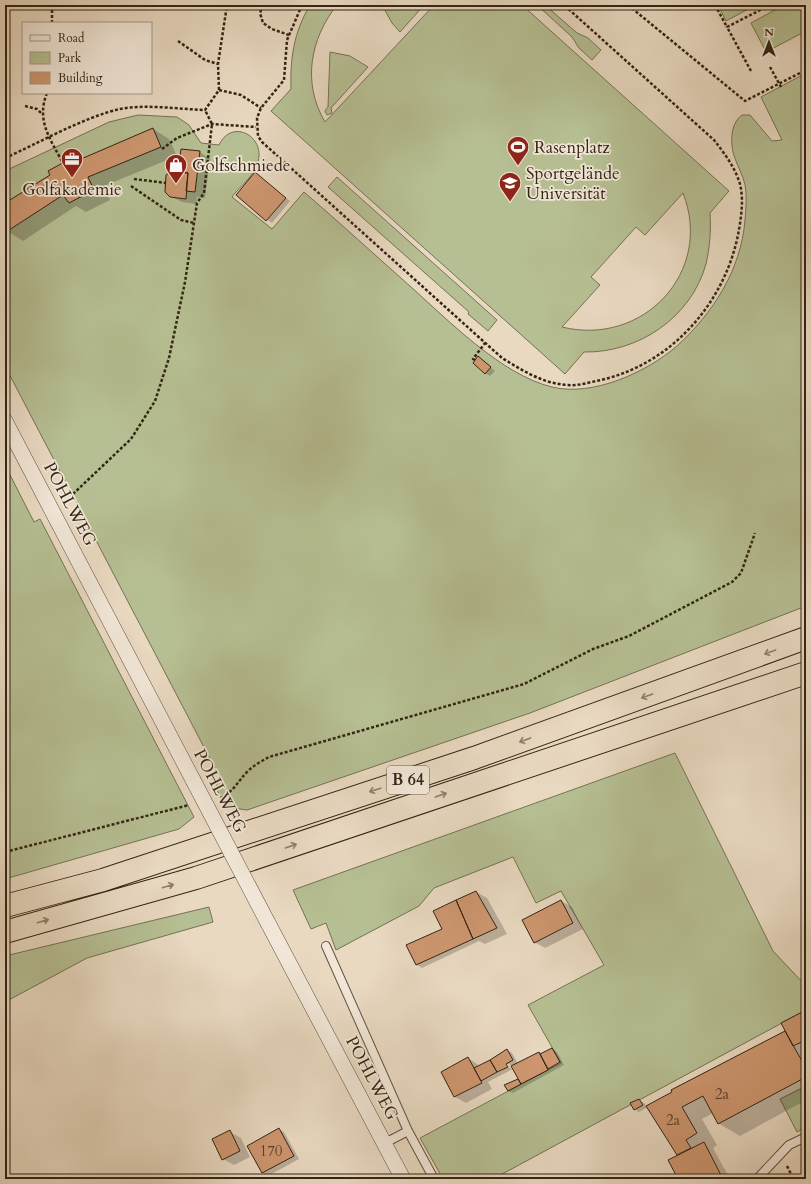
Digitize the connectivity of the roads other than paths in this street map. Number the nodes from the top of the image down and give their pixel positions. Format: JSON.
{"nodes":[{"id":1,"x":5,"y":421,"type":"edge"},
{"id":2,"x":806,"y":638,"type":"edge"},
{"id":3,"x":805,"y":674,"type":"edge"},
{"id":4,"x":5,"y":906,"type":"edge"},
{"id":5,"x":5,"y":932,"type":"edge"},
{"id":6,"x":326,"y":946,"type":"dead end"},
{"id":7,"x":408,"y":1131,"type":"junction"},
{"id":8,"x":806,"y":1137,"type":"edge"},
{"id":9,"x":385,"y":1143,"type":"junction"},
{"id":10,"x":403,"y":1179,"type":"edge"},
{"id":11,"x":434,"y":1179,"type":"edge"},
{"id":12,"x":757,"y":1179,"type":"edge"}],
"edges":[{"from":1,"to":9,"type":"street","name":"POHLWEG","bridge":true},
{"from":2,"to":4,"type":"highway","number":"B 64","one_way":true},
{"from":5,"to":3,"type":"highway","number":"B 64","one_way":true},
{"from":6,"to":7,"type":"lane"},
{"from":7,"to":9,"type":"lane"},
{"from":7,"to":11,"type":"lane"},
{"from":8,"to":12,"type":"lane"},
{"from":9,"to":10,"type":"street","name":"POHLWEG"}]}
